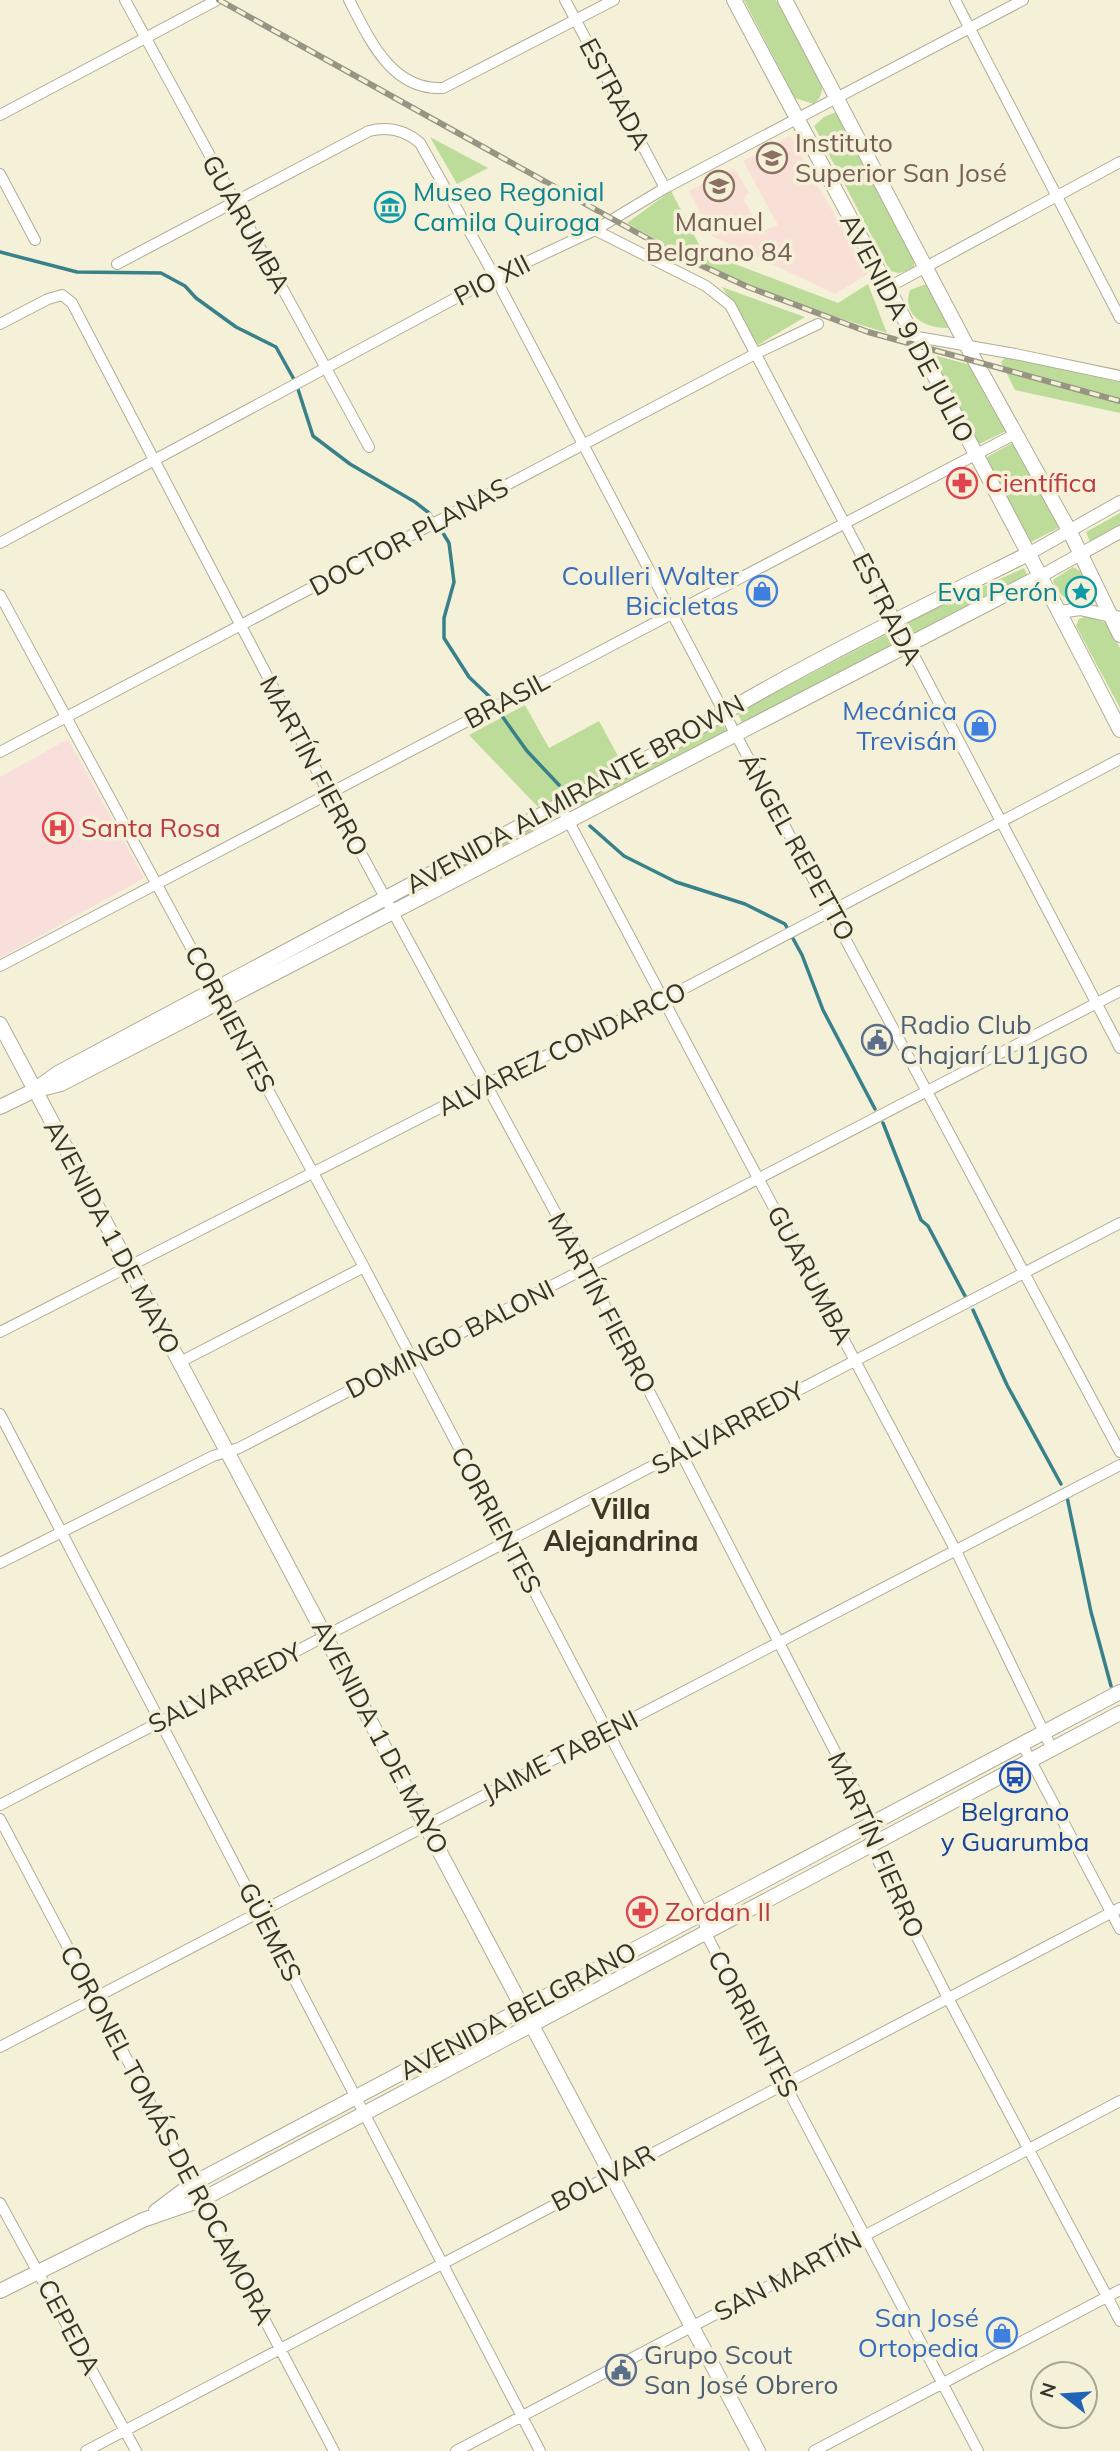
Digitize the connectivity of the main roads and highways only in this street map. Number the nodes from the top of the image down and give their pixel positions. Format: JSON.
{"nodes":[{"id":1,"x":734,"y":0,"type":"edge"},
{"id":2,"x":785,"y":0,"type":"edge"},
{"id":3,"x":1030,"y":553,"type":"junction"},
{"id":4,"x":1041,"y":576,"type":"junction"},
{"id":5,"x":1115,"y":617,"type":"edge"},
{"id":6,"x":1120,"y":635,"type":"edge"},
{"id":7,"x":1120,"y":730,"type":"edge"},
{"id":8,"x":388,"y":905,"type":"junction"},
{"id":9,"x":0,"y":1024,"type":"edge"},
{"id":10,"x":33,"y":1091,"type":"junction"},
{"id":11,"x":0,"y":1107,"type":"edge"},
{"id":12,"x":1120,"y":1692,"type":"edge"},
{"id":13,"x":1120,"y":1713,"type":"edge"},
{"id":14,"x":523,"y":2008,"type":"junction"},
{"id":15,"x":533,"y":2025,"type":"junction"},
{"id":16,"x":144,"y":2220,"type":"junction"},
{"id":17,"x":0,"y":2291,"type":"edge"},
{"id":18,"x":758,"y":2451,"type":"edge"}],
"edges":[{"from":1,"to":3,"type":"main road","name":"AVENIDA 9 DE JULIO"},
{"from":2,"to":5,"type":"main road","name":"AVENIDA 9 DE JULIO"},
{"from":3,"to":4,"type":"main road","name":"AVENIDA 9 DE JULIO"},
{"from":3,"to":8,"type":"main road","name":"AVENIDA ALMIRANTE BROWN"},
{"from":4,"to":7,"type":"main road","name":"AVENIDA 9 DE JULIO"},
{"from":4,"to":8,"type":"main road","name":"AVENIDA ALMIRANTE BROWN"},
{"from":5,"to":6,"type":"main road","name":"AVENIDA 9 DE JULIO"},
{"from":8,"to":10,"type":"main road","name":"AVENIDA ALMIRANTE BROWN"},
{"from":9,"to":10,"type":"main road","name":"AVENIDA 1 DE MAYO"},
{"from":10,"to":11,"type":"main road","name":"AVENIDA ALMIRANTE BROWN"},
{"from":10,"to":14,"type":"main road","name":"AVENIDA 1 DE MAYO"},
{"from":12,"to":14,"type":"main road","name":"AVENIDA BELGRANO"},
{"from":13,"to":15,"type":"main road","name":"AVENIDA BELGRANO"},
{"from":14,"to":15,"type":"main road","name":"AVENIDA 1 DE MAYO"},
{"from":14,"to":16,"type":"main road","name":"AVENIDA BELGRANO"},
{"from":15,"to":16,"type":"main road","name":"AVENIDA BELGRANO"},
{"from":15,"to":18,"type":"main road","name":"AVENIDA 1 DE MAYO"},
{"from":16,"to":17,"type":"main road","name":"AVENIDA BELGRANO"}]}
